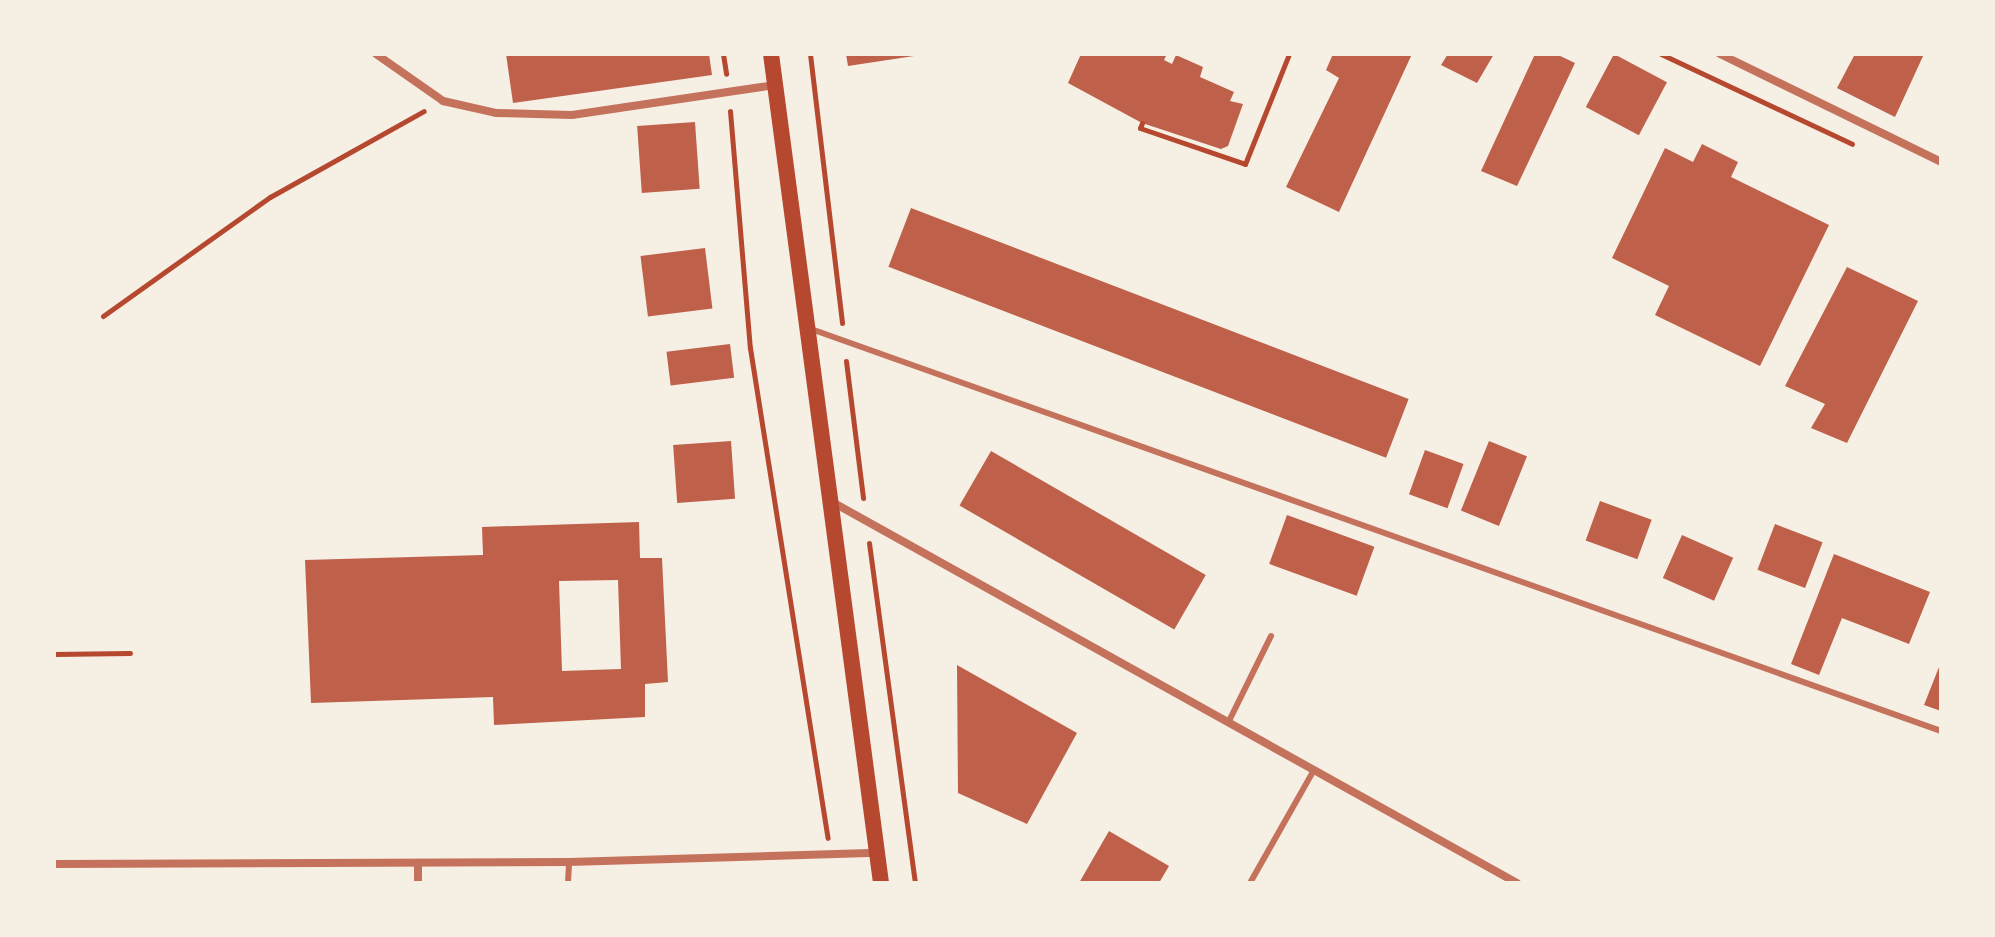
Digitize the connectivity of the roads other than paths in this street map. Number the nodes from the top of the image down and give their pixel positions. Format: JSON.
{"nodes":[{"id":1,"x":376,"y":54,"type":"edge"},
{"id":2,"x":771,"y":54,"type":"edge"},
{"id":3,"x":1720,"y":54,"type":"edge"},
{"id":4,"x":775,"y":85,"type":"junction"},
{"id":5,"x":1941,"y":162,"type":"edge"},
{"id":6,"x":804,"y":326,"type":"junction"},
{"id":7,"x":834,"y":503,"type":"junction"},
{"id":8,"x":1271,"y":636,"type":"dead end"},
{"id":9,"x":1228,"y":723,"type":"junction"},
{"id":10,"x":1941,"y":731,"type":"edge"},
{"id":11,"x":1314,"y":770,"type":"junction"},
{"id":12,"x":878,"y":853,"type":"junction"},
{"id":13,"x":569,"y":862,"type":"junction"},
{"id":14,"x":418,"y":863,"type":"junction"},
{"id":15,"x":54,"y":864,"type":"edge"},
{"id":16,"x":418,"y":883,"type":"edge"},
{"id":17,"x":568,"y":883,"type":"edge"},
{"id":18,"x":881,"y":883,"type":"edge"},
{"id":19,"x":1250,"y":883,"type":"edge"},
{"id":20,"x":1517,"y":883,"type":"edge"}],
"edges":[{"from":1,"to":4,"type":"street"},
{"from":2,"to":4,"type":"main road"},
{"from":3,"to":5,"type":"street"},
{"from":4,"to":6,"type":"main road"},
{"from":6,"to":7,"type":"main road"},
{"from":6,"to":10,"type":"lane"},
{"from":7,"to":9,"type":"street"},
{"from":7,"to":12,"type":"main road"},
{"from":8,"to":9,"type":"lane"},
{"from":9,"to":11,"type":"street"},
{"from":11,"to":19,"type":"lane"},
{"from":11,"to":20,"type":"street"},
{"from":12,"to":13,"type":"street"},
{"from":12,"to":18,"type":"main road"},
{"from":13,"to":14,"type":"street"},
{"from":13,"to":17,"type":"lane"},
{"from":14,"to":15,"type":"street"},
{"from":14,"to":16,"type":"street"}]}
